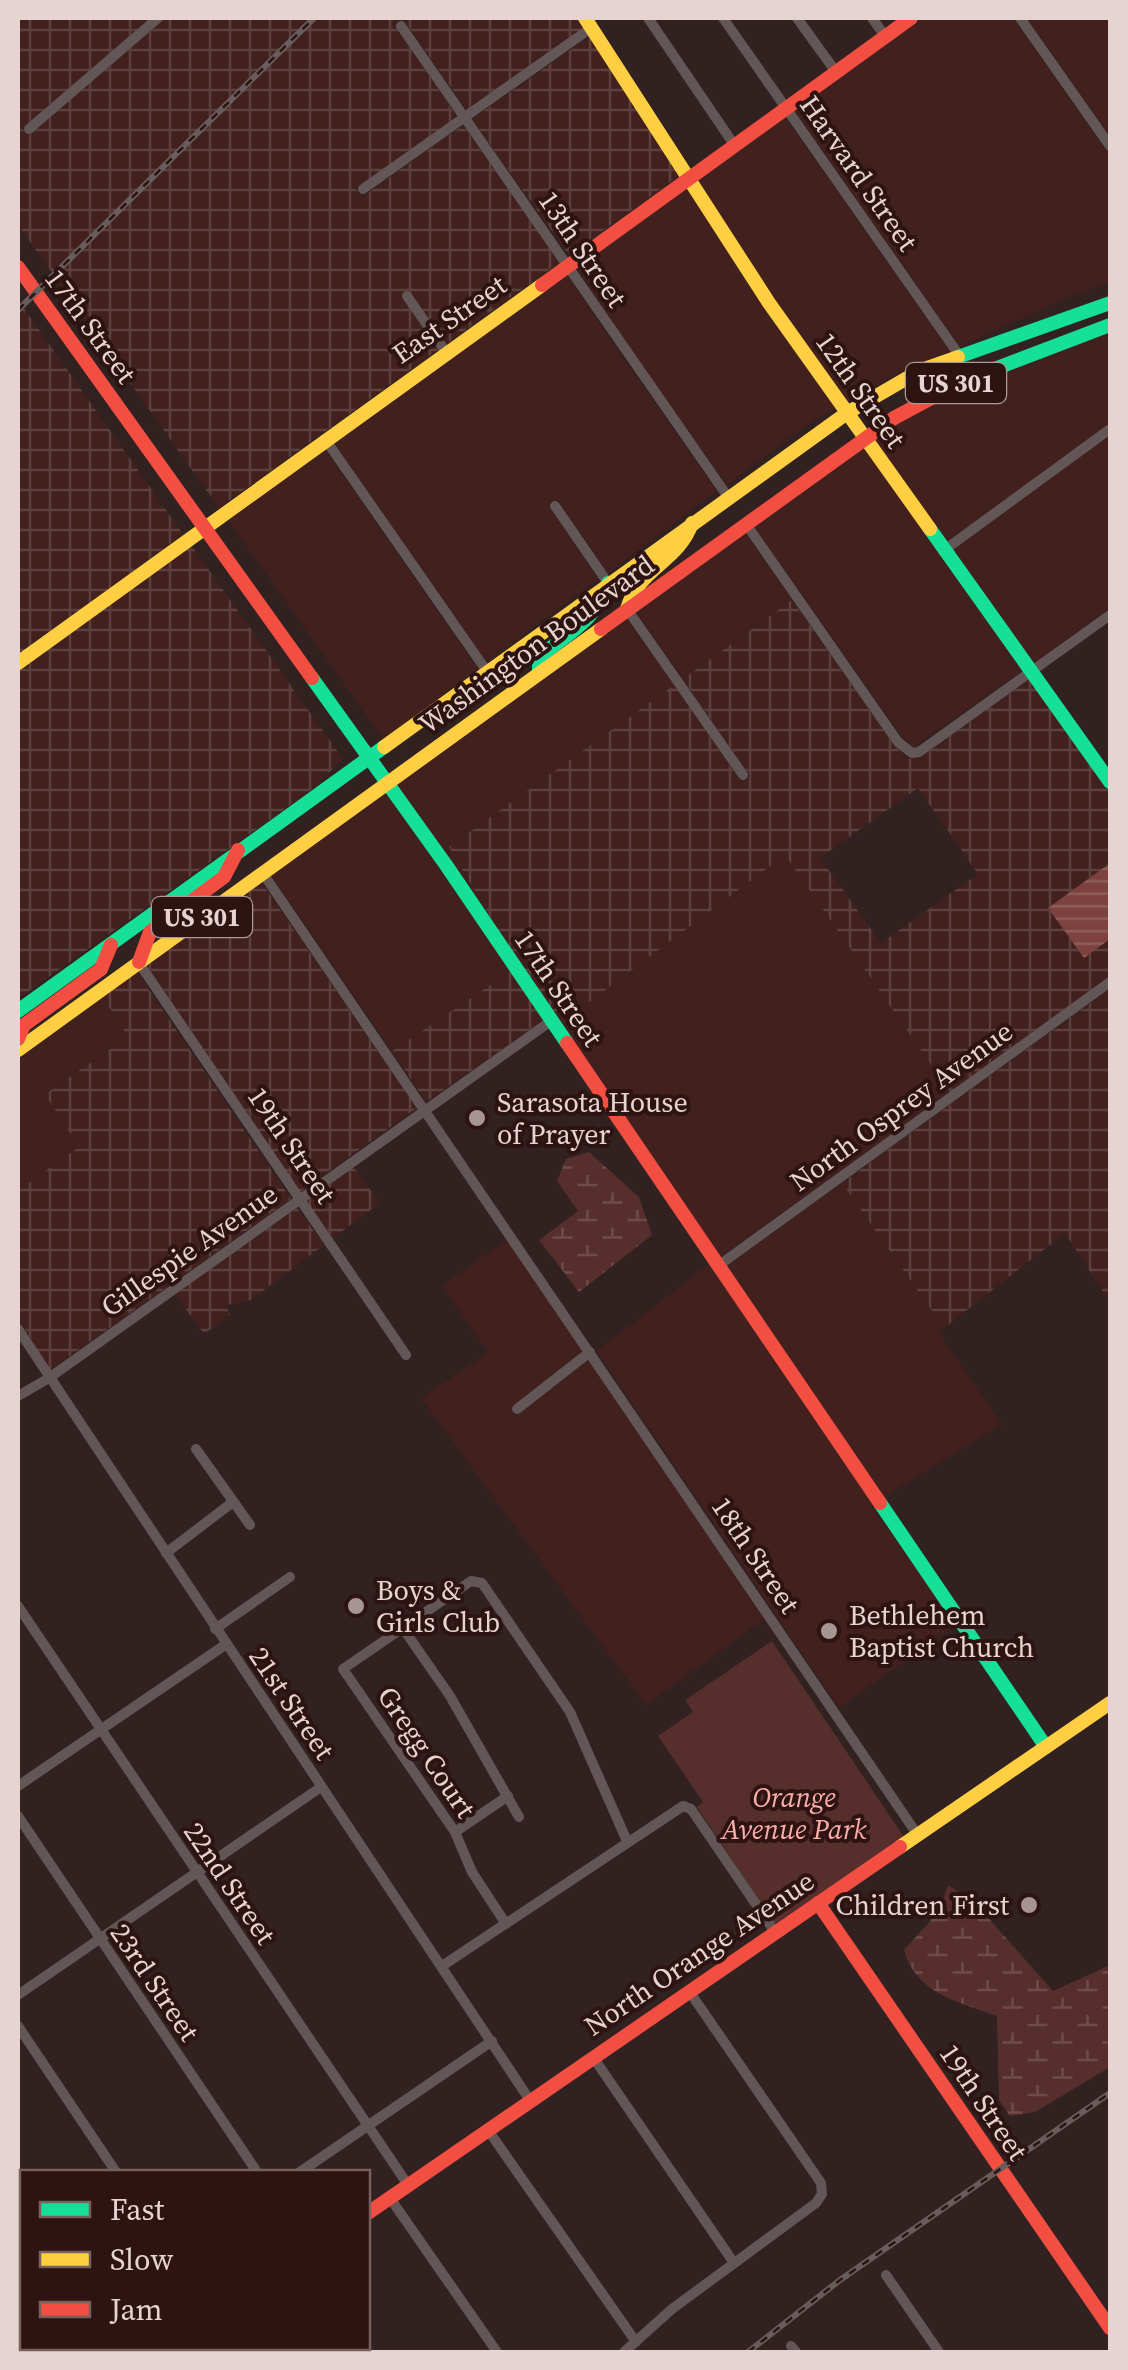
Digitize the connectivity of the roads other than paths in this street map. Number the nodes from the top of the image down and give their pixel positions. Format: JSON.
{"nodes":[{"id":1,"x":158,"y":18,"type":"edge"},
{"id":2,"x":648,"y":18,"type":"edge"},
{"id":3,"x":723,"y":18,"type":"edge"},
{"id":4,"x":797,"y":18,"type":"edge"},
{"id":5,"x":872,"y":18,"type":"edge"},
{"id":6,"x":911,"y":18,"type":"edge"},
{"id":7,"x":1020,"y":18,"type":"edge"},
{"id":8,"x":588,"y":23,"type":"edge"},
{"id":9,"x":401,"y":26,"type":"dead end"},
{"id":10,"x":886,"y":36,"type":"junction"},
{"id":11,"x":836,"y":72,"type":"junction"},
{"id":12,"x":786,"y":108,"type":"junction"},
{"id":13,"x":465,"y":118,"type":"junction"},
{"id":14,"x":29,"y":129,"type":"dead end"},
{"id":15,"x":735,"y":146,"type":"junction"},
{"id":16,"x":1110,"y":146,"type":"edge"},
{"id":17,"x":689,"y":179,"type":"junction"},
{"id":18,"x":363,"y":190,"type":"dead end"},
{"id":19,"x":568,"y":265,"type":"junction"},
{"id":20,"x":18,"y":266,"type":"edge"},
{"id":21,"x":406,"y":296,"type":"dead end"},
{"id":22,"x":1110,"y":303,"type":"edge"},
{"id":23,"x":1110,"y":325,"type":"edge"},
{"id":24,"x":446,"y":352,"type":"junction"},
{"id":25,"x":960,"y":356,"type":"junction"},
{"id":26,"x":847,"y":413,"type":"junction"},
{"id":27,"x":1110,"y":429,"type":"edge"},
{"id":28,"x":865,"y":438,"type":"junction"},
{"id":29,"x":325,"y":439,"type":"junction"},
{"id":30,"x":728,"y":497,"type":"junction"},
{"id":31,"x":554,"y":506,"type":"dead end"},
{"id":32,"x":692,"y":523,"type":"junction"},
{"id":33,"x":746,"y":524,"type":"junction"},
{"id":34,"x":204,"y":525,"type":"junction"},
{"id":35,"x":943,"y":551,"type":"junction"},
{"id":36,"x":608,"y":583,"type":"junction"},
{"id":37,"x":627,"y":609,"type":"junction"},
{"id":38,"x":1110,"y":615,"type":"edge"},
{"id":39,"x":18,"y":663,"type":"edge"},
{"id":40,"x":486,"y":670,"type":"junction"},
{"id":41,"x":1032,"y":671,"type":"junction"},
{"id":42,"x":539,"y":672,"type":"junction"},
{"id":43,"x":367,"y":756,"type":"junction"},
{"id":44,"x":743,"y":775,"type":"dead end"},
{"id":45,"x":1110,"y":782,"type":"edge"},
{"id":46,"x":386,"y":783,"type":"junction"},
{"id":47,"x":238,"y":850,"type":"junction"},
{"id":48,"x":262,"y":872,"type":"junction"},
{"id":49,"x":112,"y":943,"type":"junction"},
{"id":50,"x":139,"y":962,"type":"junction"},
{"id":51,"x":1110,"y":982,"type":"edge"},
{"id":52,"x":18,"y":1011,"type":"edge"},
{"id":53,"x":551,"y":1021,"type":"junction"},
{"id":54,"x":18,"y":1039,"type":"edge"},
{"id":55,"x":18,"y":1050,"type":"edge"},
{"id":56,"x":424,"y":1109,"type":"junction"},
{"id":57,"x":298,"y":1200,"type":"junction"},
{"id":58,"x":718,"y":1266,"type":"junction"},
{"id":59,"x":18,"y":1329,"type":"edge"},
{"id":60,"x":590,"y":1352,"type":"junction"},
{"id":61,"x":406,"y":1354,"type":"dead end"},
{"id":62,"x":49,"y":1378,"type":"junction"},
{"id":63,"x":18,"y":1396,"type":"edge"},
{"id":64,"x":517,"y":1409,"type":"dead end"},
{"id":65,"x":196,"y":1449,"type":"dead end"},
{"id":66,"x":233,"y":1502,"type":"junction"},
{"id":67,"x":250,"y":1524,"type":"dead end"},
{"id":68,"x":166,"y":1553,"type":"junction"},
{"id":69,"x":290,"y":1576,"type":"dead end"},
{"id":70,"x":18,"y":1606,"type":"edge"},
{"id":71,"x":402,"y":1627,"type":"junction"},
{"id":72,"x":215,"y":1629,"type":"junction"},
{"id":73,"x":226,"y":1645,"type":"junction"},
{"id":74,"x":1110,"y":1703,"type":"edge"},
{"id":75,"x":99,"y":1730,"type":"junction"},
{"id":76,"x":1046,"y":1746,"type":"junction"},
{"id":77,"x":18,"y":1786,"type":"edge"},
{"id":78,"x":321,"y":1787,"type":"junction"},
{"id":79,"x":508,"y":1796,"type":"junction"},
{"id":80,"x":18,"y":1816,"type":"edge"},
{"id":81,"x":519,"y":1818,"type":"dead end"},
{"id":82,"x":455,"y":1832,"type":"junction"},
{"id":83,"x":917,"y":1834,"type":"junction"},
{"id":84,"x":627,"y":1842,"type":"junction"},
{"id":85,"x":196,"y":1872,"type":"junction"},
{"id":86,"x":818,"y":1903,"type":"junction"},
{"id":87,"x":506,"y":1924,"type":"junction"},
{"id":88,"x":774,"y":1932,"type":"junction"},
{"id":89,"x":98,"y":1939,"type":"junction"},
{"id":90,"x":442,"y":1966,"type":"junction"},
{"id":91,"x":689,"y":1991,"type":"junction"},
{"id":92,"x":18,"y":1994,"type":"edge"},
{"id":93,"x":18,"y":2026,"type":"edge"},
{"id":94,"x":492,"y":2041,"type":"junction"},
{"id":95,"x":593,"y":2057,"type":"junction"},
{"id":96,"x":532,"y":2102,"type":"junction"},
{"id":97,"x":368,"y":2126,"type":"junction"},
{"id":98,"x":488,"y":2130,"type":"junction"},
{"id":99,"x":115,"y":2170,"type":"edge"},
{"id":100,"x":256,"y":2170,"type":"edge"},
{"id":101,"x":303,"y":2170,"type":"edge"},
{"id":102,"x":408,"y":2185,"type":"junction"},
{"id":103,"x":390,"y":2198,"type":"junction"},
{"id":104,"x":370,"y":2212,"type":"edge"},
{"id":105,"x":734,"y":2263,"type":"junction"},
{"id":106,"x":886,"y":2274,"type":"dead end"},
{"id":107,"x":1110,"y":2328,"type":"edge"},
{"id":108,"x":636,"y":2342,"type":"junction"},
{"id":109,"x":497,"y":2352,"type":"edge"},
{"id":110,"x":624,"y":2352,"type":"edge"},
{"id":111,"x":939,"y":2352,"type":"edge"}],
"edges":[{"from":1,"to":14,"type":"street"},
{"from":2,"to":15,"type":"street"},
{"from":3,"to":12,"type":"street","name":"Harvard Street"},
{"from":4,"to":11,"type":"street"},
{"from":5,"to":10,"type":"street"},
{"from":6,"to":10,"type":"street","name":"East Street"},
{"from":7,"to":16,"type":"street"},
{"from":8,"to":13,"type":"street"},
{"from":8,"to":17,"type":"street","name":"12th Street"},
{"from":9,"to":13,"type":"street","name":"13th Street"},
{"from":10,"to":11,"type":"street","name":"East Street"},
{"from":11,"to":12,"type":"street","name":"East Street"},
{"from":12,"to":15,"type":"street","name":"East Street"},
{"from":12,"to":25,"type":"street","name":"Harvard Street"},
{"from":13,"to":18,"type":"street"},
{"from":13,"to":19,"type":"street","name":"13th Street"},
{"from":15,"to":17,"type":"street","name":"East Street"},
{"from":17,"to":19,"type":"street","name":"East Street"},
{"from":17,"to":26,"type":"street","name":"12th Street"},
{"from":19,"to":24,"type":"street","name":"East Street"},
{"from":19,"to":30,"type":"street","name":"13th Street"},
{"from":20,"to":34,"type":"street","name":"17th Street"},
{"from":21,"to":24,"type":"street"},
{"from":22,"to":25,"type":"street","name":"Washington Boulevard","number":"US 301"},
{"from":23,"to":28,"type":"street","name":"Washington Boulevard","number":"US 301"},
{"from":24,"to":29,"type":"street","name":"East Street"},
{"from":25,"to":26,"type":"street","name":"Washington Boulevard","number":"US 301"},
{"from":26,"to":28,"type":"street","name":"12th Street"},
{"from":26,"to":30,"type":"street","name":"Washington Boulevard","number":"US 301"},
{"from":27,"to":35,"type":"street"},
{"from":28,"to":33,"type":"street","name":"Washington Boulevard","number":"US 301"},
{"from":28,"to":35,"type":"street","name":"12th Street"},
{"from":29,"to":34,"type":"street","name":"East Street"},
{"from":29,"to":40,"type":"street"},
{"from":30,"to":32,"type":"street","name":"Washington Boulevard","number":"US 301"},
{"from":31,"to":36,"type":"street"},
{"from":32,"to":36,"type":"street","name":"Washington Boulevard","number":"US 301"},
{"from":32,"to":37,"type":"street"},
{"from":33,"to":37,"type":"street","name":"Washington Boulevard","number":"US 301"},
{"from":33,"to":41,"type":"street"},
{"from":34,"to":39,"type":"street","name":"East Street"},
{"from":34,"to":43,"type":"street","name":"17th Street"},
{"from":35,"to":41,"type":"street","name":"12th Street"},
{"from":36,"to":40,"type":"street","name":"Washington Boulevard","number":"US 301"},
{"from":36,"to":42,"type":"street"},
{"from":37,"to":42,"type":"street","name":"Washington Boulevard","number":"US 301"},
{"from":37,"to":44,"type":"street"},
{"from":38,"to":41,"type":"street"},
{"from":40,"to":43,"type":"street","name":"Washington Boulevard","number":"US 301"},
{"from":41,"to":45,"type":"street","name":"12th Street"},
{"from":42,"to":46,"type":"street","name":"Washington Boulevard","number":"US 301"},
{"from":43,"to":46,"type":"street","name":"17th Street"},
{"from":43,"to":47,"type":"street","name":"Washington Boulevard","number":"US 301"},
{"from":46,"to":48,"type":"street","name":"Washington Boulevard","number":"US 301"},
{"from":46,"to":53,"type":"street","name":"17th Street"},
{"from":47,"to":49,"type":"street","name":"Washington Boulevard","number":"US 301"},
{"from":47,"to":50,"type":"street"},
{"from":48,"to":50,"type":"street","name":"Washington Boulevard","number":"US 301"},
{"from":48,"to":56,"type":"street","name":"18th Street"},
{"from":49,"to":52,"type":"street","name":"Washington Boulevard","number":"US 301"},
{"from":49,"to":54,"type":"street"},
{"from":50,"to":55,"type":"street","name":"Washington Boulevard","number":"US 301"},
{"from":50,"to":57,"type":"street","name":"19th Street"},
{"from":51,"to":58,"type":"street","name":"North Osprey Avenue"},
{"from":53,"to":56,"type":"street","name":"Gillespie Avenue"},
{"from":53,"to":58,"type":"street","name":"17th Street"},
{"from":56,"to":57,"type":"street","name":"Gillespie Avenue"},
{"from":56,"to":60,"type":"street","name":"18th Street"},
{"from":57,"to":61,"type":"street","name":"19th Street"},
{"from":57,"to":62,"type":"street","name":"Gillespie Avenue"},
{"from":58,"to":76,"type":"street","name":"17th Street"},
{"from":59,"to":62,"type":"street","name":"21st Street"},
{"from":60,"to":64,"type":"street"},
{"from":60,"to":83,"type":"street","name":"18th Street"},
{"from":62,"to":63,"type":"street","name":"Gillespie Avenue"},
{"from":62,"to":68,"type":"street","name":"21st Street"},
{"from":65,"to":66,"type":"street"},
{"from":66,"to":67,"type":"street"},
{"from":66,"to":68,"type":"street"},
{"from":68,"to":72,"type":"street","name":"21st Street"},
{"from":69,"to":72,"type":"street"},
{"from":70,"to":75,"type":"street","name":"22nd Street"},
{"from":71,"to":79,"type":"street"},
{"from":71,"to":82,"type":"street","name":"Gregg Court"},
{"from":71,"to":84,"type":"street"},
{"from":72,"to":73,"type":"street","name":"21st Street"},
{"from":73,"to":75,"type":"street"},
{"from":73,"to":78,"type":"street","name":"21st Street"},
{"from":74,"to":76,"type":"street","name":"North Orange Avenue"},
{"from":75,"to":77,"type":"street"},
{"from":75,"to":85,"type":"street","name":"22nd Street"},
{"from":76,"to":83,"type":"street","name":"North Orange Avenue"},
{"from":78,"to":85,"type":"street"},
{"from":78,"to":90,"type":"street","name":"21st Street"},
{"from":79,"to":81,"type":"street"},
{"from":79,"to":82,"type":"street"},
{"from":80,"to":89,"type":"street","name":"23rd Street"},
{"from":82,"to":87,"type":"street","name":"Gregg Court"},
{"from":83,"to":86,"type":"street","name":"North Orange Avenue"},
{"from":84,"to":87,"type":"street"},
{"from":84,"to":88,"type":"street"},
{"from":85,"to":89,"type":"street"},
{"from":85,"to":97,"type":"street","name":"22nd Street"},
{"from":86,"to":88,"type":"street","name":"North Orange Avenue"},
{"from":86,"to":107,"type":"street","name":"19th Street"},
{"from":87,"to":90,"type":"street"},
{"from":88,"to":91,"type":"street","name":"North Orange Avenue"},
{"from":89,"to":92,"type":"street"},
{"from":89,"to":100,"type":"street","name":"23rd Street"},
{"from":90,"to":94,"type":"street","name":"21st Street"},
{"from":91,"to":95,"type":"street","name":"North Orange Avenue"},
{"from":91,"to":105,"type":"street"},
{"from":93,"to":99,"type":"street"},
{"from":94,"to":96,"type":"street","name":"21st Street"},
{"from":94,"to":97,"type":"street"},
{"from":95,"to":96,"type":"street","name":"North Orange Avenue"},
{"from":95,"to":105,"type":"street"},
{"from":96,"to":98,"type":"street","name":"North Orange Avenue"},
{"from":97,"to":101,"type":"street"},
{"from":97,"to":102,"type":"street","name":"22nd Street"},
{"from":98,"to":102,"type":"street","name":"North Orange Avenue"},
{"from":98,"to":108,"type":"street"},
{"from":102,"to":103,"type":"street","name":"North Orange Avenue"},
{"from":103,"to":104,"type":"street","name":"North Orange Avenue"},
{"from":103,"to":109,"type":"street"},
{"from":105,"to":108,"type":"street"},
{"from":106,"to":111,"type":"street"},
{"from":108,"to":110,"type":"street"}]}
